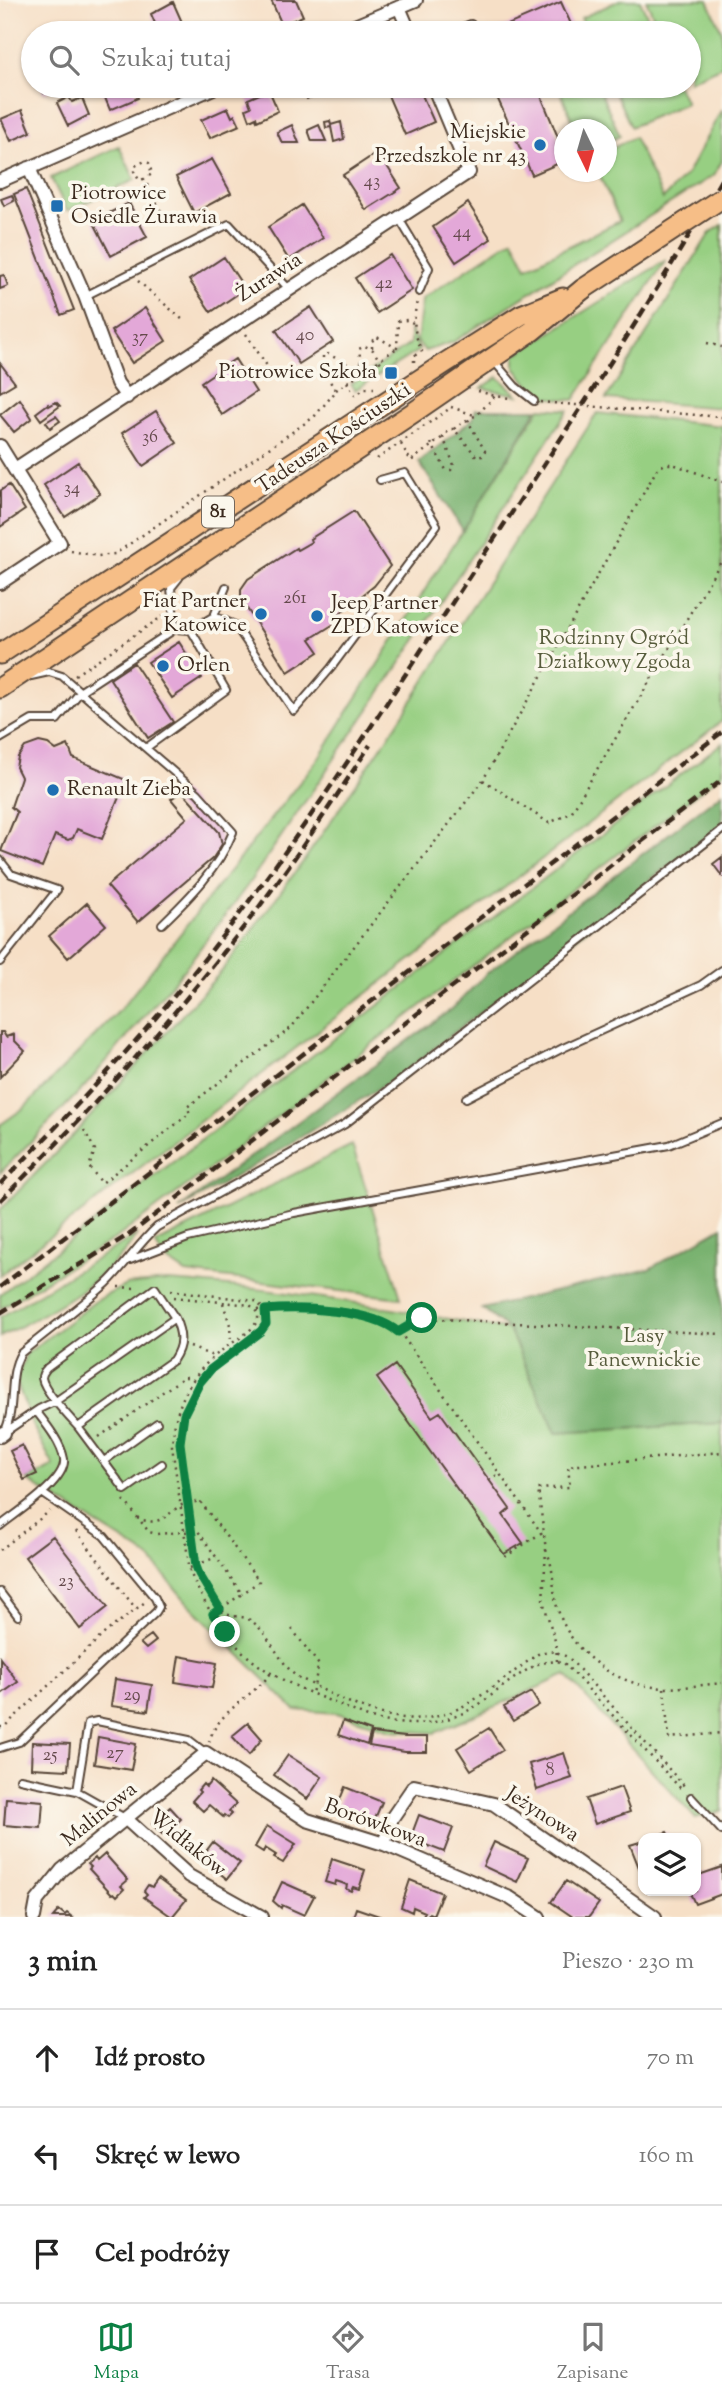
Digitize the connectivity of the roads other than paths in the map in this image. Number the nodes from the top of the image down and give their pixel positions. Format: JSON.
{"nodes":[{"id":1,"x":416,"y":0,"type":"edge"},
{"id":2,"x":399,"y":7,"type":"junction"},
{"id":3,"x":366,"y":21,"type":"edge"},
{"id":4,"x":405,"y":21,"type":"edge"},
{"id":5,"x":190,"y":98,"type":"edge"},
{"id":6,"x":438,"y":98,"type":"edge"},
{"id":7,"x":29,"y":168,"type":"junction"},
{"id":8,"x":0,"y":181,"type":"edge"},
{"id":9,"x":722,"y":198,"type":"edge"},
{"id":10,"x":398,"y":217,"type":"junction"},
{"id":11,"x":288,"y":288,"type":"junction"},
{"id":12,"x":583,"y":289,"type":"junction"},
{"id":13,"x":419,"y":292,"type":"road end"},
{"id":14,"x":85,"y":296,"type":"junction"},
{"id":15,"x":492,"y":359,"type":"junction"},
{"id":16,"x":127,"y":397,"type":"junction"},
{"id":17,"x":537,"y":401,"type":"road end"},
{"id":18,"x":0,"y":446,"type":"edge"},
{"id":19,"x":15,"y":469,"type":"junction"},
{"id":20,"x":380,"y":480,"type":"dead end"},
{"id":21,"x":224,"y":541,"type":"junction"},
{"id":22,"x":0,"y":583,"type":"edge"},
{"id":23,"x":226,"y":587,"type":"dead end"},
{"id":24,"x":214,"y":616,"type":"junction"},
{"id":25,"x":175,"y":629,"type":"junction"},
{"id":26,"x":191,"y":630,"type":"junction"},
{"id":27,"x":0,"y":654,"type":"edge"},
{"id":28,"x":0,"y":688,"type":"edge"},
{"id":29,"x":81,"y":691,"type":"junction"},
{"id":30,"x":0,"y":696,"type":"edge"},
{"id":31,"x":0,"y":739,"type":"edge"},
{"id":32,"x":146,"y":748,"type":"junction"},
{"id":33,"x":722,"y":830,"type":"edge"},
{"id":34,"x":0,"y":860,"type":"edge"},
{"id":35,"x":162,"y":924,"type":"dead end"},
{"id":36,"x":0,"y":962,"type":"edge"},
{"id":37,"x":722,"y":970,"type":"edge"},
{"id":38,"x":466,"y":1098,"type":"dead end"},
{"id":39,"x":722,"y":1123,"type":"edge"},
{"id":40,"x":130,"y":1260,"type":"junction"},
{"id":41,"x":175,"y":1318,"type":"junction"},
{"id":42,"x":56,"y":1401,"type":"junction"},
{"id":43,"x":36,"y":1411,"type":"junction"},
{"id":44,"x":157,"y":1423,"type":"dead end"},
{"id":45,"x":79,"y":1427,"type":"junction"},
{"id":46,"x":2,"y":1434,"type":"edge"},
{"id":47,"x":104,"y":1461,"type":"junction"},
{"id":48,"x":162,"y":1464,"type":"dead end"},
{"id":49,"x":42,"y":1493,"type":"junction"},
{"id":50,"x":0,"y":1526,"type":"edge"},
{"id":51,"x":0,"y":1592,"type":"edge"},
{"id":52,"x":18,"y":1616,"type":"dead end"},
{"id":53,"x":0,"y":1748,"type":"edge"},
{"id":54,"x":206,"y":1752,"type":"junction"},
{"id":55,"x":20,"y":1779,"type":"dead end"},
{"id":56,"x":76,"y":1791,"type":"junction"},
{"id":57,"x":691,"y":1797,"type":"road end"},
{"id":58,"x":127,"y":1819,"type":"junction"},
{"id":59,"x":722,"y":1831,"type":"edge"},
{"id":60,"x":384,"y":1844,"type":"junction"},
{"id":61,"x":34,"y":1917,"type":"edge"},
{"id":62,"x":262,"y":1917,"type":"edge"},
{"id":63,"x":540,"y":1917,"type":"edge"},
{"id":64,"x":655,"y":1917,"type":"edge"}],
"edges":[{"from":1,"to":2,"type":"street"},
{"from":2,"to":3,"type":"street"},
{"from":2,"to":4,"type":"street"},
{"from":5,"to":7,"type":"street"},
{"from":6,"to":10,"type":"street","name":"Żurawia"},
{"from":7,"to":8,"type":"street"},
{"from":7,"to":14,"type":"street"},
{"from":9,"to":12,"type":"main road","name":"Tadeusza Kościuszki","number":"81","bridge":true},
{"from":10,"to":11,"type":"street","name":"Żurawia"},
{"from":10,"to":13,"type":"lane"},
{"from":11,"to":14,"type":"lane"},
{"from":11,"to":16,"type":"street","name":"Żurawia"},
{"from":12,"to":15,"type":"main road","name":"Tadeusza Kościuszki","number":"81"},
{"from":12,"to":27,"type":"main road","name":"Tadeusza Kościuszki","number":"81"},
{"from":14,"to":16,"type":"street"},
{"from":15,"to":17,"type":"lane"},
{"from":15,"to":21,"type":"main road","name":"Tadeusza Kościuszki","number":"81"},
{"from":16,"to":19,"type":"street","name":"Żurawia"},
{"from":18,"to":19,"type":"street"},
{"from":19,"to":22,"type":"street"},
{"from":20,"to":24,"type":"lane"},
{"from":21,"to":25,"type":"lane"},
{"from":21,"to":28,"type":"main road","name":"Tadeusza Kościuszki","number":"81"},
{"from":23,"to":24,"type":"lane"},
{"from":24,"to":26,"type":"lane"},
{"from":25,"to":26,"type":"lane"},
{"from":25,"to":29,"type":"lane"},
{"from":26,"to":32,"type":"lane"},
{"from":29,"to":30,"type":"lane"},
{"from":29,"to":31,"type":"lane"},
{"from":29,"to":32,"type":"lane"},
{"from":32,"to":35,"type":"lane"},
{"from":33,"to":40,"type":"lane"},
{"from":34,"to":36,"type":"lane"},
{"from":37,"to":38,"type":"lane"},
{"from":39,"to":40,"type":"lane"},
{"from":40,"to":46,"type":"lane"},
{"from":41,"to":42,"type":"lane"},
{"from":41,"to":42,"type":"lane"},
{"from":41,"to":45,"type":"lane"},
{"from":42,"to":43,"type":"lane"},
{"from":42,"to":45,"type":"lane"},
{"from":43,"to":46,"type":"lane"},
{"from":43,"to":49,"type":"lane"},
{"from":44,"to":47,"type":"lane"},
{"from":45,"to":47,"type":"lane"},
{"from":47,"to":48,"type":"lane"},
{"from":49,"to":50,"type":"lane"},
{"from":49,"to":53,"type":"lane"},
{"from":51,"to":52,"type":"lane"},
{"from":54,"to":56,"type":"lane"},
{"from":54,"to":58,"type":"street","name":"Malinowa"},
{"from":54,"to":60,"type":"street","name":"Borówkowa"},
{"from":55,"to":56,"type":"lane"},
{"from":56,"to":58,"type":"lane"},
{"from":57,"to":59,"type":"lane"},
{"from":58,"to":61,"type":"street","name":"Malinowa"},
{"from":58,"to":62,"type":"street","name":"Widłaków"},
{"from":60,"to":63,"type":"street","name":"Borówkowa"},
{"from":60,"to":64,"type":"street","name":"Jeżynowa"}]}
